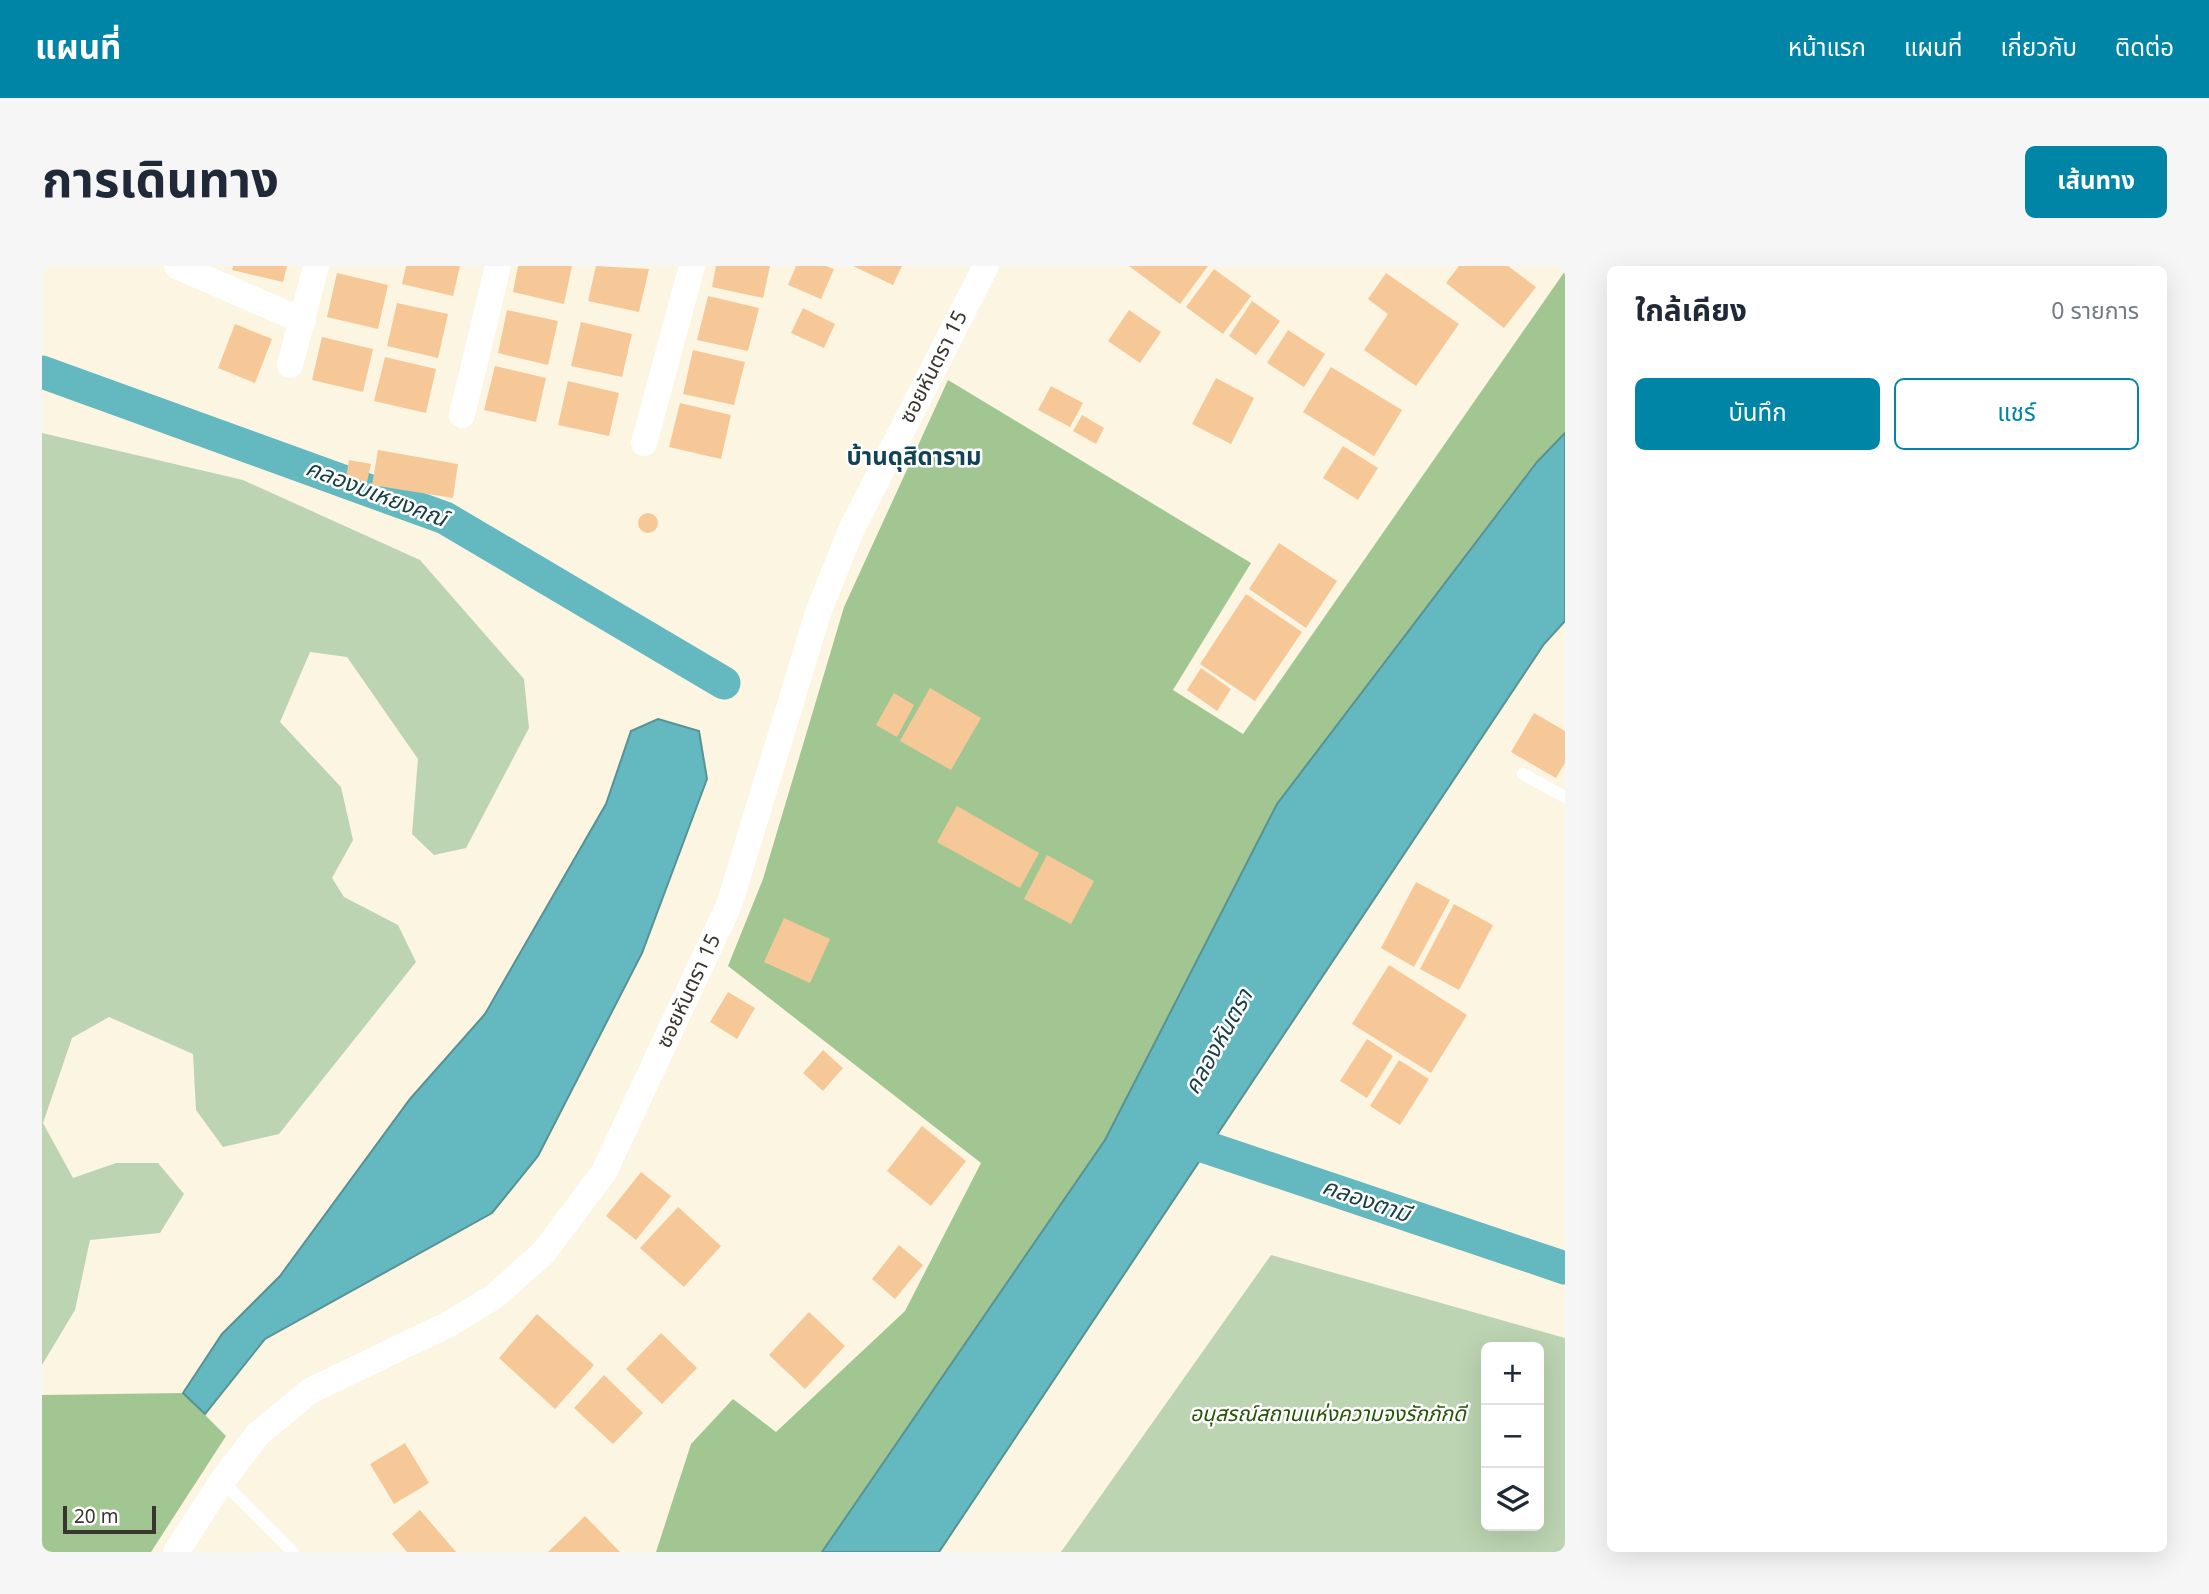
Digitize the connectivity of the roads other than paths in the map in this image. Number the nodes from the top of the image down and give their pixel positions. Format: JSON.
{"nodes":[{"id":1,"x":177,"y":266,"type":"edge"},
{"id":2,"x":316,"y":266,"type":"edge"},
{"id":3,"x":498,"y":266,"type":"edge"},
{"id":4,"x":692,"y":266,"type":"edge"},
{"id":5,"x":986,"y":266,"type":"edge"},
{"id":6,"x":303,"y":321,"type":"junction"},
{"id":7,"x":290,"y":365,"type":"dead end"},
{"id":8,"x":462,"y":415,"type":"dead end"},
{"id":9,"x":644,"y":443,"type":"dead end"},
{"id":10,"x":1523,"y":774,"type":"dead end"},
{"id":11,"x":1565,"y":797,"type":"edge"},
{"id":12,"x":222,"y":1481,"type":"junction"},
{"id":13,"x":176,"y":1552,"type":"edge"},
{"id":14,"x":292,"y":1552,"type":"edge"}],
"edges":[{"from":1,"to":6,"type":"street"},
{"from":2,"to":6,"type":"street"},
{"from":3,"to":8,"type":"street"},
{"from":4,"to":9,"type":"street"},
{"from":5,"to":12,"type":"street","name":"ซอยหันตรา 15"},
{"from":6,"to":7,"type":"street"},
{"from":10,"to":11,"type":"lane"},
{"from":12,"to":13,"type":"street","name":"ซอยหันตรา 15"},
{"from":12,"to":14,"type":"lane"}]}
